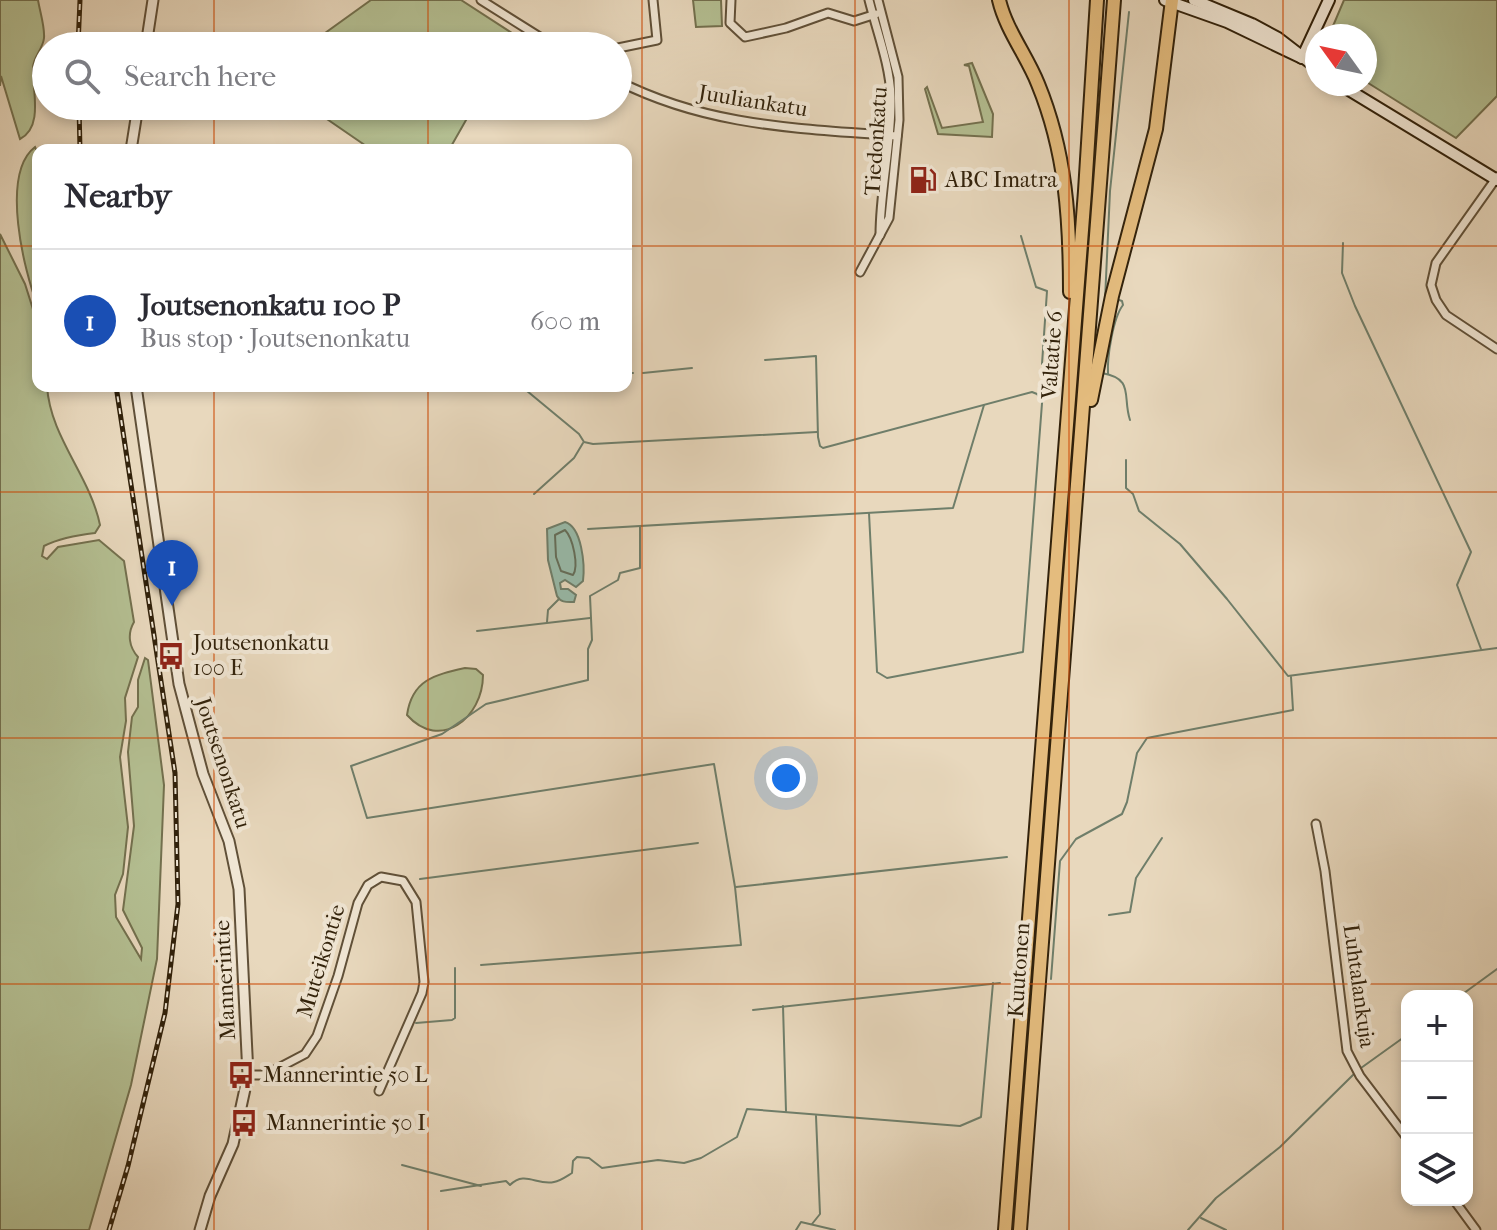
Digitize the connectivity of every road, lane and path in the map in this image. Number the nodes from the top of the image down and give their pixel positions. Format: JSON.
{"nodes":[{"id":1,"x":153,"y":0,"type":"edge"},
{"id":2,"x":481,"y":0,"type":"edge"},
{"id":3,"x":653,"y":0,"type":"edge"},
{"id":4,"x":731,"y":0,"type":"edge"},
{"id":5,"x":869,"y":0,"type":"edge"},
{"id":6,"x":878,"y":0,"type":"edge"},
{"id":7,"x":999,"y":0,"type":"edge"},
{"id":8,"x":1097,"y":0,"type":"edge"},
{"id":9,"x":1114,"y":0,"type":"edge"},
{"id":10,"x":1194,"y":0,"type":"edge"},
{"id":11,"x":1329,"y":0,"type":"edge"},
{"id":12,"x":1169,"y":1,"type":"edge"},
{"id":13,"x":877,"y":14,"type":"junction"},
{"id":14,"x":148,"y":32,"type":"edge"},
{"id":15,"x":532,"y":32,"type":"edge"},
{"id":16,"x":632,"y":45,"type":"edge"},
{"id":17,"x":1302,"y":58,"type":"junction"},
{"id":18,"x":1305,"y":60,"type":"edge"},
{"id":19,"x":632,"y":88,"type":"edge"},
{"id":20,"x":1359,"y":96,"type":"edge"},
{"id":21,"x":136,"y":120,"type":"edge"},
{"id":22,"x":888,"y":135,"type":"junction"},
{"id":23,"x":897,"y":136,"type":"junction"},
{"id":24,"x":132,"y":144,"type":"edge"},
{"id":25,"x":1497,"y":179,"type":"edge"},
{"id":26,"x":881,"y":236,"type":"junction"},
{"id":27,"x":860,"y":272,"type":"dead end"},
{"id":28,"x":1497,"y":349,"type":"edge"},
{"id":29,"x":1071,"y":379,"type":"junction"},
{"id":30,"x":137,"y":392,"type":"edge"},
{"id":31,"x":1077,"y":482,"type":"junction"},
{"id":32,"x":1052,"y":713,"type":"junction"},
{"id":33,"x":1316,"y":824,"type":"dead end"},
{"id":34,"x":235,"y":865,"type":"joint"},
{"id":35,"x":248,"y":1075,"type":"junction"},
{"id":36,"x":379,"y":1091,"type":"dead end"},
{"id":37,"x":1404,"y":1134,"type":"edge"},
{"id":38,"x":1458,"y":1206,"type":"edge"},
{"id":39,"x":200,"y":1230,"type":"edge"},
{"id":40,"x":1005,"y":1230,"type":"edge"},
{"id":41,"x":1020,"y":1230,"type":"edge"},
{"id":42,"x":1476,"y":1230,"type":"edge"}],
"edges":[{"from":1,"to":14,"type":"street"},
{"from":2,"to":15,"type":"street"},
{"from":3,"to":16,"type":"street"},
{"from":4,"to":13,"type":"street"},
{"from":5,"to":13,"type":"street","name":"Tiedonkatu"},
{"from":6,"to":13,"type":"street","name":"Tiedonkatu"},
{"from":7,"to":29,"type":"highway"},
{"from":8,"to":29,"type":"highway","name":"Valtatie 6"},
{"from":9,"to":31,"type":"highway","name":"Valtatie 6"},
{"from":10,"to":17,"type":"main road"},
{"from":11,"to":17,"type":"main road"},
{"from":12,"to":17,"type":"main road"},
{"from":12,"to":31,"type":"highway"},
{"from":13,"to":22,"type":"street","name":"Tiedonkatu"},
{"from":13,"to":23,"type":"street","name":"Tiedonkatu"},
{"from":17,"to":18,"type":"main road"},
{"from":19,"to":22,"type":"street","name":"Juuliankatu"},
{"from":20,"to":25,"type":"main road"},
{"from":21,"to":24,"type":"street"},
{"from":22,"to":23,"type":"street","name":"Juuliankatu"},
{"from":22,"to":26,"type":"street","name":"Tiedonkatu"},
{"from":23,"to":26,"type":"street","name":"Tiedonkatu"},
{"from":25,"to":28,"type":"street"},
{"from":26,"to":27,"type":"street","name":"Tiedonkatu"},
{"from":29,"to":32,"type":"highway","name":"Valtatie 6"},
{"from":30,"to":34,"type":"street","name":"Joutsenonkatu"},
{"from":31,"to":32,"type":"highway","name":"Valtatie 6"},
{"from":32,"to":40,"type":"highway","name":"Kuutonen"},
{"from":32,"to":41,"type":"highway","name":"Kuutonen"},
{"from":33,"to":37,"type":"street","name":"Luhtalankuja"},
{"from":34,"to":35,"type":"street","name":"Mannerintie"},
{"from":35,"to":36,"type":"street","name":"Muteikontie"},
{"from":35,"to":39,"type":"street","name":"Mannerintie"},
{"from":38,"to":42,"type":"street"}]}
